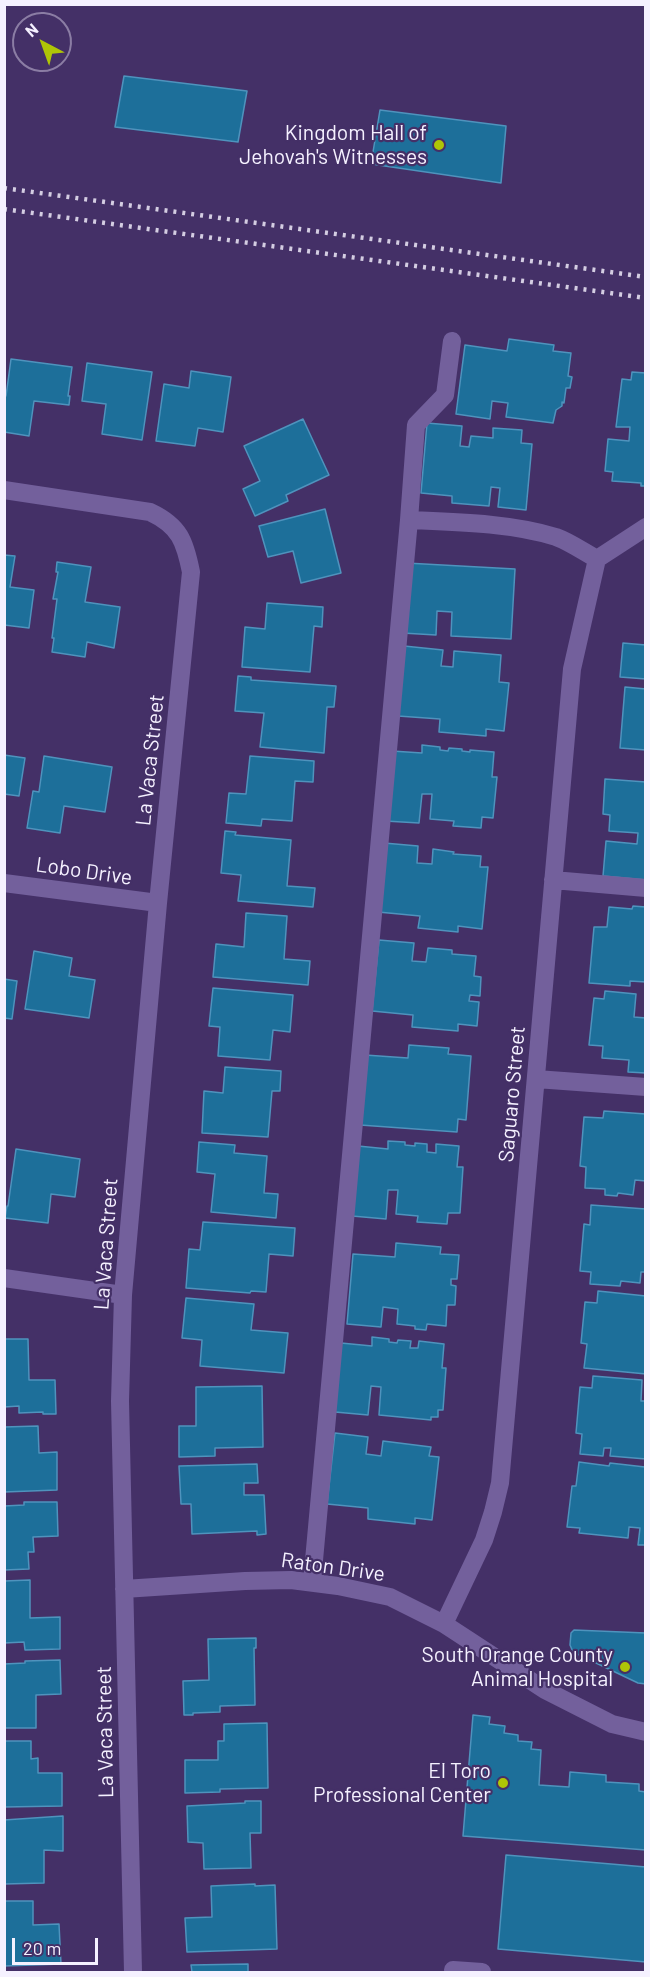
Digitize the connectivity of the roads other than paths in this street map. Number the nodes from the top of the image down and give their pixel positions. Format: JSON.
{"nodes":[{"id":1,"x":452,"y":341,"type":"dead end"},
{"id":2,"x":4,"y":490,"type":"edge"},
{"id":3,"x":409,"y":520,"type":"junction"},
{"id":4,"x":645,"y":527,"type":"edge"},
{"id":5,"x":597,"y":559,"type":"junction"},
{"id":6,"x":553,"y":880,"type":"junction"},
{"id":7,"x":4,"y":883,"type":"edge"},
{"id":8,"x":645,"y":888,"type":"edge"},
{"id":9,"x":158,"y":903,"type":"junction"},
{"id":10,"x":536,"y":1080,"type":"junction"},
{"id":11,"x":645,"y":1087,"type":"edge"},
{"id":12,"x":4,"y":1278,"type":"edge"},
{"id":13,"x":123,"y":1295,"type":"junction"},
{"id":14,"x":312,"y":1582,"type":"junction"},
{"id":15,"x":124,"y":1589,"type":"junction"},
{"id":16,"x":444,"y":1624,"type":"junction"},
{"id":17,"x":645,"y":1732,"type":"edge"},
{"id":18,"x":453,"y":1970,"type":"dead end"},
{"id":19,"x":133,"y":1972,"type":"edge"},
{"id":20,"x":482,"y":1972,"type":"edge"}],
"edges":[{"from":1,"to":3,"type":"street"},
{"from":2,"to":9,"type":"street","name":"La Vaca Street"},
{"from":3,"to":5,"type":"street"},
{"from":3,"to":14,"type":"street"},
{"from":4,"to":5,"type":"street"},
{"from":5,"to":6,"type":"street","name":"Saguaro Street"},
{"from":6,"to":8,"type":"street"},
{"from":6,"to":10,"type":"street","name":"Saguaro Street"},
{"from":7,"to":9,"type":"street","name":"Lobo Drive"},
{"from":9,"to":13,"type":"street","name":"La Vaca Street"},
{"from":10,"to":11,"type":"street"},
{"from":10,"to":16,"type":"street","name":"Saguaro Street"},
{"from":12,"to":13,"type":"street"},
{"from":13,"to":15,"type":"street","name":"La Vaca Street"},
{"from":14,"to":15,"type":"street","name":"Raton Drive"},
{"from":14,"to":16,"type":"street","name":"Raton Drive"},
{"from":15,"to":19,"type":"street","name":"La Vaca Street"},
{"from":16,"to":17,"type":"street","name":"Raton Drive"},
{"from":18,"to":20,"type":"street"}]}
